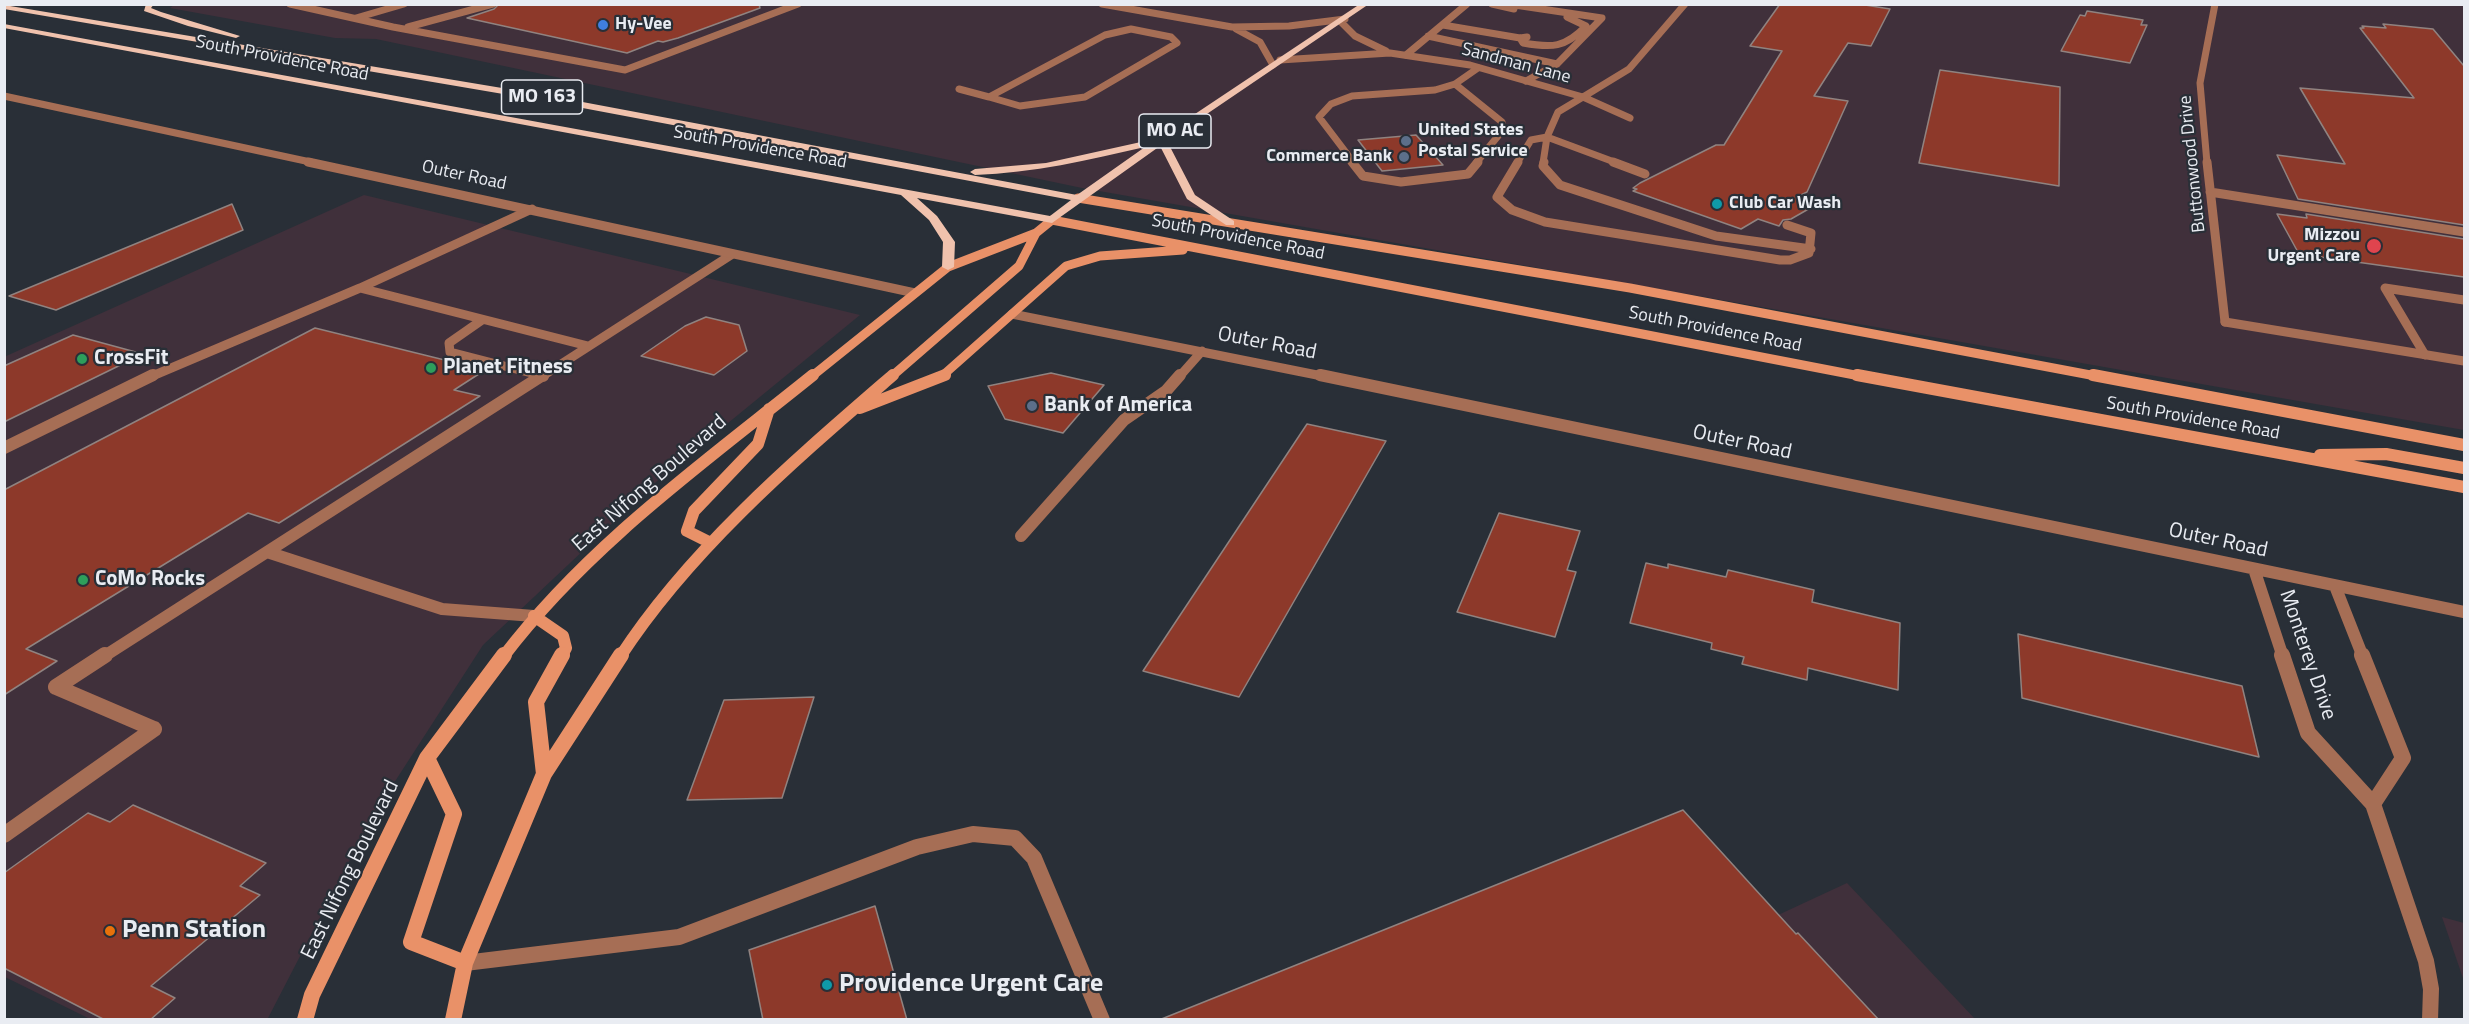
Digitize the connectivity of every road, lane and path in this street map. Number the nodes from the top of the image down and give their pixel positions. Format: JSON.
{"nodes":[{"id":1,"x":150,"y":4,"type":"edge"},
{"id":2,"x":290,"y":4,"type":"edge"},
{"id":3,"x":404,"y":4,"type":"edge"},
{"id":4,"x":493,"y":4,"type":"edge"},
{"id":5,"x":798,"y":4,"type":"edge"},
{"id":6,"x":1102,"y":4,"type":"edge"},
{"id":7,"x":1366,"y":4,"type":"edge"},
{"id":8,"x":1467,"y":4,"type":"edge"},
{"id":9,"x":1492,"y":4,"type":"edge"},
{"id":10,"x":1508,"y":4,"type":"edge"},
{"id":11,"x":1685,"y":4,"type":"edge"},
{"id":12,"x":2215,"y":4,"type":"edge"},
{"id":13,"x":4,"y":7,"type":"edge"},
{"id":14,"x":1158,"y":14,"type":"junction"},
{"id":15,"x":355,"y":19,"type":"junction"},
{"id":16,"x":1149,"y":19,"type":"dead end"},
{"id":17,"x":1342,"y":20,"type":"junction"},
{"id":18,"x":1140,"y":24,"type":"dead end"},
{"id":19,"x":1443,"y":25,"type":"junction"},
{"id":20,"x":4,"y":26,"type":"edge"},
{"id":21,"x":1232,"y":27,"type":"junction"},
{"id":22,"x":402,"y":29,"type":"junction"},
{"id":23,"x":1131,"y":29,"type":"junction"},
{"id":24,"x":1428,"y":36,"type":"junction"},
{"id":25,"x":1390,"y":53,"type":"junction"},
{"id":26,"x":1406,"y":55,"type":"junction"},
{"id":27,"x":320,"y":60,"type":"junction"},
{"id":28,"x":1276,"y":62,"type":"junction"},
{"id":29,"x":1557,"y":64,"type":"junction"},
{"id":30,"x":1478,"y":68,"type":"junction"},
{"id":31,"x":1526,"y":81,"type":"junction"},
{"id":32,"x":1455,"y":84,"type":"junction"},
{"id":33,"x":959,"y":89,"type":"dead end"},
{"id":34,"x":4,"y":96,"type":"edge"},
{"id":35,"x":1583,"y":97,"type":"junction"},
{"id":36,"x":988,"y":98,"type":"junction"},
{"id":37,"x":1630,"y":118,"type":"dead end"},
{"id":38,"x":1547,"y":137,"type":"junction"},
{"id":39,"x":1162,"y":140,"type":"junction"},
{"id":40,"x":938,"y":172,"type":"junction"},
{"id":41,"x":1645,"y":174,"type":"dead end"},
{"id":42,"x":2210,"y":192,"type":"junction"},
{"id":43,"x":905,"y":193,"type":"junction"},
{"id":44,"x":1078,"y":198,"type":"junction"},
{"id":45,"x":532,"y":209,"type":"junction"},
{"id":46,"x":1052,"y":220,"type":"junction"},
{"id":47,"x":1230,"y":223,"type":"junction"},
{"id":48,"x":1787,"y":225,"type":"dead end"},
{"id":49,"x":2464,"y":232,"type":"edge"},
{"id":50,"x":1036,"y":233,"type":"junction"},
{"id":51,"x":1205,"y":249,"type":"junction"},
{"id":52,"x":1810,"y":249,"type":"junction"},
{"id":53,"x":731,"y":255,"type":"junction"},
{"id":54,"x":948,"y":267,"type":"junction"},
{"id":55,"x":360,"y":288,"type":"junction"},
{"id":56,"x":915,"y":293,"type":"junction"},
{"id":57,"x":2464,"y":300,"type":"edge"},
{"id":58,"x":1012,"y":314,"type":"junction"},
{"id":59,"x":482,"y":320,"type":"junction"},
{"id":60,"x":588,"y":346,"type":"junction"},
{"id":61,"x":1202,"y":351,"type":"junction"},
{"id":62,"x":2425,"y":355,"type":"junction"},
{"id":63,"x":2464,"y":361,"type":"edge"},
{"id":64,"x":543,"y":376,"type":"junction"},
{"id":65,"x":770,"y":408,"type":"junction"},
{"id":66,"x":850,"y":412,"type":"junction"},
{"id":67,"x":2464,"y":445,"type":"edge"},
{"id":68,"x":4,"y":448,"type":"edge"},
{"id":69,"x":2292,"y":455,"type":"junction"},
{"id":70,"x":2464,"y":468,"type":"edge"},
{"id":71,"x":2464,"y":486,"type":"edge"},
{"id":72,"x":1021,"y":536,"type":"dead end"},
{"id":73,"x":711,"y":543,"type":"junction"},
{"id":74,"x":267,"y":552,"type":"junction"},
{"id":75,"x":2254,"y":569,"type":"junction"},
{"id":76,"x":2335,"y":586,"type":"junction"},
{"id":77,"x":2464,"y":612,"type":"edge"},
{"id":78,"x":534,"y":616,"type":"junction"},
{"id":79,"x":427,"y":758,"type":"junction"},
{"id":80,"x":544,"y":774,"type":"junction"},
{"id":81,"x":2373,"y":804,"type":"junction"},
{"id":82,"x":4,"y":835,"type":"edge"},
{"id":83,"x":465,"y":963,"type":"junction"},
{"id":84,"x":305,"y":1020,"type":"edge"},
{"id":85,"x":453,"y":1020,"type":"edge"},
{"id":86,"x":1102,"y":1020,"type":"edge"},
{"id":87,"x":2430,"y":1020,"type":"edge"}],
"edges":[{"from":1,"to":27,"type":"main road"},
{"from":2,"to":15,"type":"street"},
{"from":3,"to":15,"type":"street"},
{"from":4,"to":22,"type":"street"},
{"from":5,"to":22,"type":"street"},
{"from":6,"to":14,"type":"street"},
{"from":7,"to":17,"type":"main road","name":"East Nifong Boulevard","number":"MO AC"},
{"from":8,"to":19,"type":"street"},
{"from":9,"to":19,"type":"street"},
{"from":10,"to":29,"type":"street"},
{"from":11,"to":35,"type":"street"},
{"from":12,"to":42,"type":"street","name":"Buttonwood Drive"},
{"from":13,"to":27,"type":"main road","name":"South Providence Road","number":"MO 163"},
{"from":14,"to":16,"type":"street"},
{"from":14,"to":21,"type":"street"},
{"from":15,"to":22,"type":"street"},
{"from":17,"to":21,"type":"street"},
{"from":17,"to":25,"type":"street","name":"Sandman Lane"},
{"from":17,"to":28,"type":"main road","name":"East Nifong Boulevard","number":"MO AC"},
{"from":18,"to":23,"type":"street"},
{"from":19,"to":24,"type":"street"},
{"from":20,"to":43,"type":"main road","name":"South Providence Road","number":"MO 163"},
{"from":21,"to":28,"type":"street"},
{"from":23,"to":36,"type":"street"},
{"from":23,"to":36,"type":"street"},
{"from":24,"to":26,"type":"street"},
{"from":24,"to":29,"type":"street"},
{"from":25,"to":26,"type":"street","name":"Sandman Lane"},
{"from":25,"to":28,"type":"street","name":"Sandman Lane"},
{"from":26,"to":30,"type":"street","name":"Sandman Lane"},
{"from":27,"to":40,"type":"main road","name":"South Providence Road","number":"MO 163"},
{"from":28,"to":39,"type":"main road","name":"East Nifong Boulevard","number":"MO AC"},
{"from":29,"to":31,"type":"street"},
{"from":30,"to":31,"type":"street","name":"Sandman Lane"},
{"from":30,"to":32,"type":"street"},
{"from":31,"to":35,"type":"street","name":"Sandman Lane"},
{"from":32,"to":32,"type":"street"},
{"from":33,"to":36,"type":"street"},
{"from":34,"to":45,"type":"street","name":"Outer Road"},
{"from":35,"to":37,"type":"street","name":"Sandman Lane"},
{"from":35,"to":38,"type":"street"},
{"from":38,"to":41,"type":"street"},
{"from":38,"to":52,"type":"street"},
{"from":38,"to":52,"type":"street"},
{"from":39,"to":40,"type":"main road"},
{"from":39,"to":44,"type":"main road","name":"East Nifong Boulevard","number":"MO AC"},
{"from":39,"to":47,"type":"main road"},
{"from":40,"to":44,"type":"main road","name":"South Providence Road","number":"MO 163"},
{"from":42,"to":49,"type":"street"},
{"from":42,"to":62,"type":"street","name":"Buttonwood Drive"},
{"from":43,"to":46,"type":"main road","name":"South Providence Road","number":"MO 163"},
{"from":43,"to":54,"type":"main road"},
{"from":44,"to":46,"type":"main road","name":"East Nifong Boulevard","number":"MO AC"},
{"from":44,"to":47,"type":"main road","name":"South Providence Road","number":"MO 163"},
{"from":45,"to":53,"type":"street","name":"Outer Road"},
{"from":45,"to":55,"type":"street"},
{"from":46,"to":50,"type":"main road","name":"East Nifong Boulevard"},
{"from":46,"to":51,"type":"main road","name":"South Providence Road","number":"MO 163"},
{"from":47,"to":67,"type":"main road","name":"South Providence Road","number":"MO 163"},
{"from":48,"to":52,"type":"street"},
{"from":50,"to":54,"type":"main road","name":"East Nifong Boulevard"},
{"from":50,"to":66,"type":"main road","name":"East Nifong Boulevard"},
{"from":51,"to":58,"type":"main road"},
{"from":51,"to":69,"type":"main road","name":"South Providence Road","number":"MO 163"},
{"from":53,"to":56,"type":"street","name":"Outer Road"},
{"from":53,"to":60,"type":"street"},
{"from":54,"to":56,"type":"main road","name":"East Nifong Boulevard"},
{"from":55,"to":59,"type":"street"},
{"from":55,"to":68,"type":"street"},
{"from":56,"to":65,"type":"main road","name":"East Nifong Boulevard"},
{"from":57,"to":62,"type":"street"},
{"from":58,"to":61,"type":"street","name":"Outer Road"},
{"from":58,"to":66,"type":"main road"},
{"from":59,"to":60,"type":"street"},
{"from":59,"to":64,"type":"street"},
{"from":60,"to":64,"type":"street"},
{"from":61,"to":72,"type":"street"},
{"from":61,"to":75,"type":"street","name":"Outer Road"},
{"from":62,"to":63,"type":"street"},
{"from":64,"to":74,"type":"street"},
{"from":65,"to":73,"type":"main road"},
{"from":65,"to":78,"type":"main road","name":"East Nifong Boulevard"},
{"from":66,"to":73,"type":"main road","name":"East Nifong Boulevard"},
{"from":69,"to":70,"type":"main road"},
{"from":69,"to":71,"type":"main road","name":"South Providence Road","number":"MO 163"},
{"from":73,"to":80,"type":"main road","name":"East Nifong Boulevard"},
{"from":74,"to":78,"type":"street"},
{"from":74,"to":82,"type":"street"},
{"from":75,"to":76,"type":"street","name":"Outer Road"},
{"from":75,"to":81,"type":"street","name":"Monterey Drive"},
{"from":76,"to":77,"type":"street","name":"Outer Road"},
{"from":76,"to":81,"type":"street"},
{"from":78,"to":79,"type":"main road","name":"East Nifong Boulevard"},
{"from":78,"to":80,"type":"main road"},
{"from":79,"to":83,"type":"main road"},
{"from":79,"to":84,"type":"main road","name":"East Nifong Boulevard"},
{"from":80,"to":83,"type":"main road","name":"East Nifong Boulevard"},
{"from":81,"to":87,"type":"street","name":"Monterey Drive"},
{"from":83,"to":85,"type":"main road","name":"East Nifong Boulevard"},
{"from":83,"to":86,"type":"street"}]}
